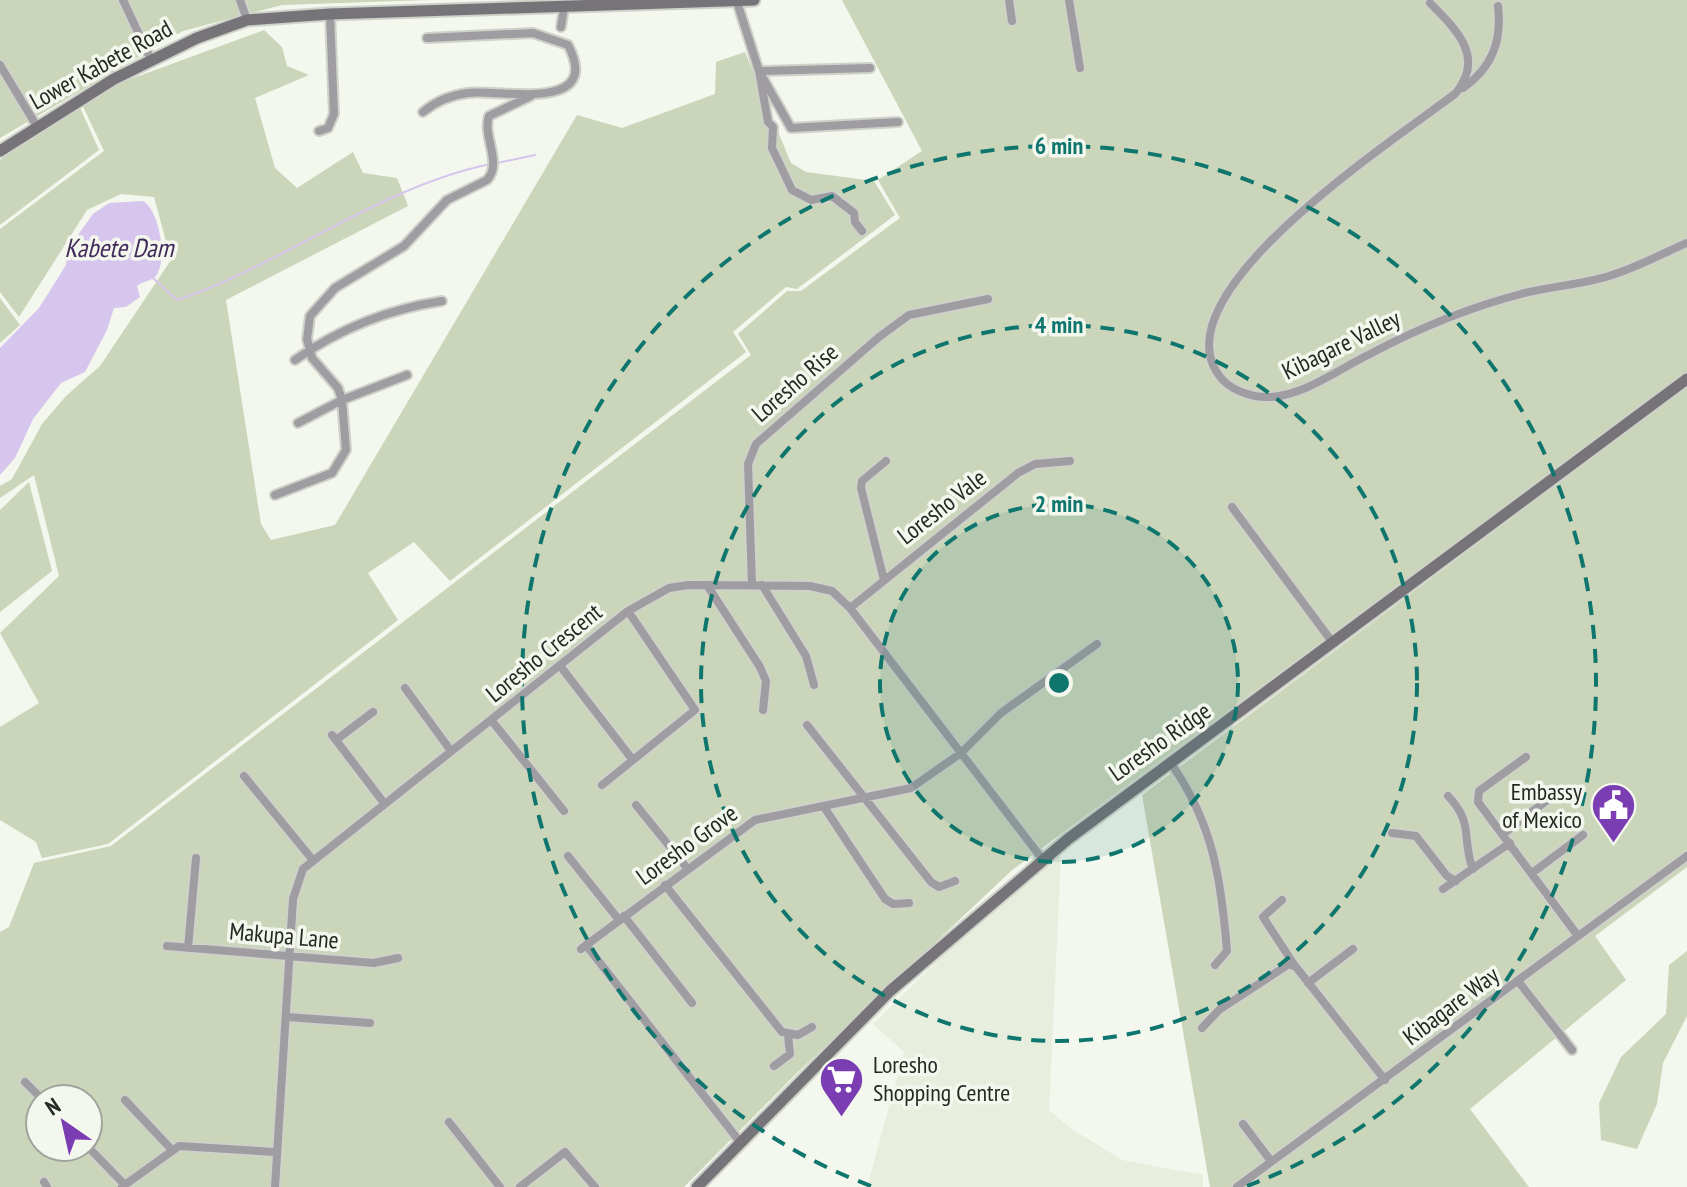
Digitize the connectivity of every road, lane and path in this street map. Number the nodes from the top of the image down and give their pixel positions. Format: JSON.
{"nodes":[{"id":1,"x":123,"y":0,"type":"edge"},
{"id":2,"x":240,"y":0,"type":"edge"},
{"id":3,"x":754,"y":0,"type":"edge"},
{"id":4,"x":1009,"y":0,"type":"edge"},
{"id":5,"x":1069,"y":0,"type":"edge"},
{"id":6,"x":693,"y":2,"type":"edge"},
{"id":7,"x":737,"y":2,"type":"junction"},
{"id":8,"x":1430,"y":3,"type":"dead end"},
{"id":9,"x":1498,"y":6,"type":"dead end"},
{"id":10,"x":564,"y":8,"type":"junction"},
{"id":11,"x":330,"y":14,"type":"junction"},
{"id":12,"x":247,"y":20,"type":"junction"},
{"id":13,"x":1012,"y":21,"type":"dead end"},
{"id":14,"x":559,"y":33,"type":"junction"},
{"id":15,"x":427,"y":38,"type":"dead end"},
{"id":16,"x":151,"y":60,"type":"junction"},
{"id":17,"x":0,"y":65,"type":"edge"},
{"id":18,"x":870,"y":68,"type":"dead end"},
{"id":19,"x":1080,"y":68,"type":"dead end"},
{"id":20,"x":759,"y":71,"type":"junction"},
{"id":21,"x":1456,"y":93,"type":"junction"},
{"id":22,"x":531,"y":96,"type":"junction"},
{"id":23,"x":423,"y":112,"type":"dead end"},
{"id":24,"x":898,"y":122,"type":"dead end"},
{"id":25,"x":36,"y":125,"type":"junction"},
{"id":26,"x":319,"y":131,"type":"dead end"},
{"id":27,"x":0,"y":151,"type":"edge"},
{"id":28,"x":862,"y":231,"type":"dead end"},
{"id":29,"x":1687,"y":243,"type":"edge"},
{"id":30,"x":988,"y":299,"type":"dead end"},
{"id":31,"x":442,"y":301,"type":"dead end"},
{"id":32,"x":310,"y":349,"type":"junction"},
{"id":33,"x":295,"y":360,"type":"dead end"},
{"id":34,"x":407,"y":375,"type":"dead end"},
{"id":35,"x":1687,"y":379,"type":"edge"},
{"id":36,"x":342,"y":400,"type":"junction"},
{"id":37,"x":298,"y":423,"type":"dead end"},
{"id":38,"x":886,"y":461,"type":"dead end"},
{"id":39,"x":1070,"y":461,"type":"dead end"},
{"id":40,"x":275,"y":495,"type":"dead end"},
{"id":41,"x":1232,"y":507,"type":"dead end"},
{"id":42,"x":884,"y":580,"type":"junction"},
{"id":43,"x":707,"y":585,"type":"junction"},
{"id":44,"x":752,"y":585,"type":"junction"},
{"id":45,"x":762,"y":585,"type":"junction"},
{"id":46,"x":850,"y":608,"type":"junction"},
{"id":47,"x":628,"y":611,"type":"junction"},
{"id":48,"x":1333,"y":643,"type":"junction"},
{"id":49,"x":1097,"y":644,"type":"dead end"},
{"id":50,"x":561,"y":667,"type":"junction"},
{"id":51,"x":814,"y":685,"type":"dead end"},
{"id":52,"x":405,"y":688,"type":"dead end"},
{"id":53,"x":763,"y":710,"type":"dead end"},
{"id":54,"x":373,"y":712,"type":"dead end"},
{"id":55,"x":492,"y":721,"type":"junction"},
{"id":56,"x":807,"y":725,"type":"dead end"},
{"id":57,"x":451,"y":751,"type":"junction"},
{"id":58,"x":961,"y":753,"type":"junction"},
{"id":59,"x":1526,"y":757,"type":"dead end"},
{"id":60,"x":632,"y":759,"type":"junction"},
{"id":61,"x":1170,"y":762,"type":"junction"},
{"id":62,"x":244,"y":776,"type":"dead end"},
{"id":63,"x":602,"y":785,"type":"dead end"},
{"id":64,"x":865,"y":796,"type":"junction"},
{"id":65,"x":1448,"y":796,"type":"dead end"},
{"id":66,"x":1546,"y":801,"type":"dead end"},
{"id":67,"x":384,"y":803,"type":"junction"},
{"id":68,"x":636,"y":805,"type":"dead end"},
{"id":69,"x":824,"y":807,"type":"junction"},
{"id":70,"x":564,"y":811,"type":"dead end"},
{"id":71,"x":1392,"y":833,"type":"dead end"},
{"id":72,"x":1503,"y":834,"type":"junction"},
{"id":73,"x":1583,"y":835,"type":"dead end"},
{"id":74,"x":1510,"y":843,"type":"junction"},
{"id":75,"x":568,"y":856,"type":"dead end"},
{"id":76,"x":1687,"y":856,"type":"edge"},
{"id":77,"x":196,"y":858,"type":"dead end"},
{"id":78,"x":312,"y":859,"type":"junction"},
{"id":79,"x":1043,"y":860,"type":"junction"},
{"id":80,"x":687,"y":868,"type":"junction"},
{"id":81,"x":1473,"y":869,"type":"junction"},
{"id":82,"x":1532,"y":873,"type":"junction"},
{"id":83,"x":955,"y":881,"type":"dead end"},
{"id":84,"x":1456,"y":881,"type":"junction"},
{"id":85,"x":665,"y":885,"type":"junction"},
{"id":86,"x":1443,"y":889,"type":"dead end"},
{"id":87,"x":1282,"y":900,"type":"dead end"},
{"id":88,"x":909,"y":903,"type":"dead end"},
{"id":89,"x":622,"y":918,"type":"junction"},
{"id":90,"x":1578,"y":936,"type":"junction"},
{"id":91,"x":167,"y":946,"type":"dead end"},
{"id":92,"x":188,"y":948,"type":"junction"},
{"id":93,"x":1353,"y":949,"type":"dead end"},
{"id":94,"x":290,"y":957,"type":"junction"},
{"id":95,"x":398,"y":958,"type":"dead end"},
{"id":96,"x":1215,"y":965,"type":"dead end"},
{"id":97,"x":1296,"y":967,"type":"junction"},
{"id":98,"x":1518,"y":981,"type":"junction"},
{"id":99,"x":1308,"y":983,"type":"junction"},
{"id":100,"x":692,"y":1003,"type":"dead end"},
{"id":101,"x":287,"y":1017,"type":"junction"},
{"id":102,"x":370,"y":1023,"type":"dead end"},
{"id":103,"x":812,"y":1027,"type":"dead end"},
{"id":104,"x":1202,"y":1028,"type":"dead end"},
{"id":105,"x":788,"y":1035,"type":"junction"},
{"id":106,"x":1572,"y":1050,"type":"dead end"},
{"id":107,"x":774,"y":1066,"type":"dead end"},
{"id":108,"x":1385,"y":1080,"type":"junction"},
{"id":109,"x":125,"y":1100,"type":"dead end"},
{"id":110,"x":449,"y":1122,"type":"dead end"},
{"id":111,"x":1243,"y":1124,"type":"dead end"},
{"id":112,"x":740,"y":1142,"type":"junction"},
{"id":113,"x":172,"y":1150,"type":"junction"},
{"id":114,"x":276,"y":1152,"type":"junction"},
{"id":115,"x":1271,"y":1161,"type":"junction"},
{"id":116,"x":102,"y":1163,"type":"edge"},
{"id":117,"x":123,"y":1186,"type":"edge"},
{"id":118,"x":275,"y":1187,"type":"edge"},
{"id":119,"x":500,"y":1187,"type":"edge"},
{"id":120,"x":520,"y":1187,"type":"edge"},
{"id":121,"x":595,"y":1187,"type":"edge"},
{"id":122,"x":697,"y":1187,"type":"edge"},
{"id":123,"x":1237,"y":1187,"type":"edge"}],
"edges":[{"from":1,"to":16,"type":"street"},
{"from":2,"to":12,"type":"street"},
{"from":3,"to":7,"type":"main road","name":"Lower Kabete Road"},
{"from":4,"to":13,"type":"street"},
{"from":5,"to":19,"type":"street"},
{"from":6,"to":7,"type":"main road","name":"Lower Kabete Road"},
{"from":6,"to":10,"type":"main road","name":"Lower Kabete Road"},
{"from":7,"to":20,"type":"street"},
{"from":8,"to":21,"type":"street"},
{"from":9,"to":21,"type":"street"},
{"from":10,"to":11,"type":"main road","name":"Lower Kabete Road"},
{"from":10,"to":14,"type":"street"},
{"from":11,"to":12,"type":"main road","name":"Lower Kabete Road"},
{"from":11,"to":26,"type":"street"},
{"from":12,"to":16,"type":"main road","name":"Lower Kabete Road"},
{"from":14,"to":15,"type":"street"},
{"from":14,"to":22,"type":"street"},
{"from":16,"to":25,"type":"main road","name":"Lower Kabete Road"},
{"from":17,"to":25,"type":"street"},
{"from":18,"to":20,"type":"street"},
{"from":20,"to":24,"type":"street"},
{"from":20,"to":28,"type":"street"},
{"from":21,"to":29,"type":"street","name":"Kibagare Valley"},
{"from":22,"to":23,"type":"street"},
{"from":22,"to":32,"type":"street"},
{"from":25,"to":27,"type":"main road","name":"Lower Kabete Road"},
{"from":30,"to":44,"type":"street","name":"Loresho Rise"},
{"from":31,"to":32,"type":"street"},
{"from":32,"to":33,"type":"street"},
{"from":32,"to":36,"type":"street"},
{"from":34,"to":36,"type":"street"},
{"from":35,"to":48,"type":"main road","name":"Loresho Ridge"},
{"from":36,"to":37,"type":"street"},
{"from":36,"to":40,"type":"street"},
{"from":38,"to":42,"type":"street"},
{"from":39,"to":42,"type":"street","name":"Loresho Vale"},
{"from":41,"to":48,"type":"street"},
{"from":42,"to":46,"type":"street","name":"Loresho Vale"},
{"from":43,"to":44,"type":"street","name":"Loresho Crescent"},
{"from":43,"to":47,"type":"street","name":"Loresho Crescent"},
{"from":43,"to":53,"type":"street"},
{"from":44,"to":45,"type":"street","name":"Loresho Crescent"},
{"from":45,"to":46,"type":"street","name":"Loresho Crescent"},
{"from":45,"to":51,"type":"street"},
{"from":46,"to":58,"type":"street","name":"Loresho Crescent"},
{"from":47,"to":50,"type":"street","name":"Loresho Crescent"},
{"from":47,"to":60,"type":"street"},
{"from":48,"to":61,"type":"main road","name":"Loresho Ridge"},
{"from":49,"to":58,"type":"street","name":"Loresho Grove"},
{"from":50,"to":55,"type":"street","name":"Loresho Crescent"},
{"from":50,"to":60,"type":"street"},
{"from":52,"to":57,"type":"street"},
{"from":54,"to":67,"type":"street"},
{"from":55,"to":57,"type":"street","name":"Loresho Crescent"},
{"from":55,"to":70,"type":"street"},
{"from":56,"to":64,"type":"street"},
{"from":57,"to":67,"type":"street","name":"Loresho Crescent"},
{"from":58,"to":64,"type":"street","name":"Loresho Grove"},
{"from":58,"to":79,"type":"street","name":"Loresho Crescent"},
{"from":59,"to":72,"type":"street"},
{"from":60,"to":63,"type":"street"},
{"from":61,"to":79,"type":"main road","name":"Loresho Ridge"},
{"from":61,"to":96,"type":"street"},
{"from":62,"to":78,"type":"street"},
{"from":64,"to":69,"type":"street","name":"Loresho Grove"},
{"from":64,"to":83,"type":"street"},
{"from":65,"to":81,"type":"street"},
{"from":66,"to":72,"type":"street"},
{"from":67,"to":78,"type":"street","name":"Loresho Crescent"},
{"from":68,"to":80,"type":"street"},
{"from":69,"to":80,"type":"street","name":"Loresho Grove"},
{"from":69,"to":88,"type":"street"},
{"from":71,"to":84,"type":"street"},
{"from":72,"to":74,"type":"street"},
{"from":73,"to":82,"type":"street"},
{"from":74,"to":81,"type":"street"},
{"from":74,"to":82,"type":"street"},
{"from":75,"to":89,"type":"street"},
{"from":76,"to":90,"type":"street","name":"Kibagare Way"},
{"from":77,"to":92,"type":"street"},
{"from":78,"to":94,"type":"street","name":"Loresho Crescent"},
{"from":79,"to":112,"type":"main road","name":"Loresho Ridge"},
{"from":80,"to":85,"type":"street","name":"Loresho Grove"},
{"from":81,"to":84,"type":"street"},
{"from":82,"to":90,"type":"street"},
{"from":84,"to":86,"type":"street"},
{"from":85,"to":89,"type":"street","name":"Loresho Grove"},
{"from":85,"to":105,"type":"street"},
{"from":87,"to":97,"type":"street"},
{"from":89,"to":100,"type":"street"},
{"from":89,"to":112,"type":"street","name":"Loresho Grove"},
{"from":90,"to":98,"type":"street","name":"Kibagare Way"},
{"from":91,"to":92,"type":"street","name":"Makupa Lane"},
{"from":92,"to":94,"type":"street","name":"Makupa Lane"},
{"from":93,"to":99,"type":"street"},
{"from":94,"to":95,"type":"street","name":"Makupa Lane"},
{"from":94,"to":101,"type":"street","name":"Loresho Crescent"},
{"from":97,"to":99,"type":"street"},
{"from":97,"to":104,"type":"street"},
{"from":98,"to":106,"type":"street"},
{"from":98,"to":108,"type":"street","name":"Kibagare Way"},
{"from":99,"to":108,"type":"street"},
{"from":101,"to":102,"type":"street"},
{"from":101,"to":114,"type":"street","name":"Loresho Crescent"},
{"from":103,"to":105,"type":"street"},
{"from":105,"to":107,"type":"street"},
{"from":108,"to":115,"type":"street","name":"Kibagare Way"},
{"from":109,"to":113,"type":"street"},
{"from":110,"to":119,"type":"street"},
{"from":111,"to":115,"type":"street"},
{"from":112,"to":122,"type":"main road","name":"Loresho Ridge"},
{"from":113,"to":114,"type":"street"},
{"from":113,"to":117,"type":"street"},
{"from":114,"to":118,"type":"street","name":"Loresho Crescent"},
{"from":115,"to":123,"type":"street","name":"Kibagare Way"},
{"from":116,"to":117,"type":"street"},
{"from":120,"to":121,"type":"street"}]}
